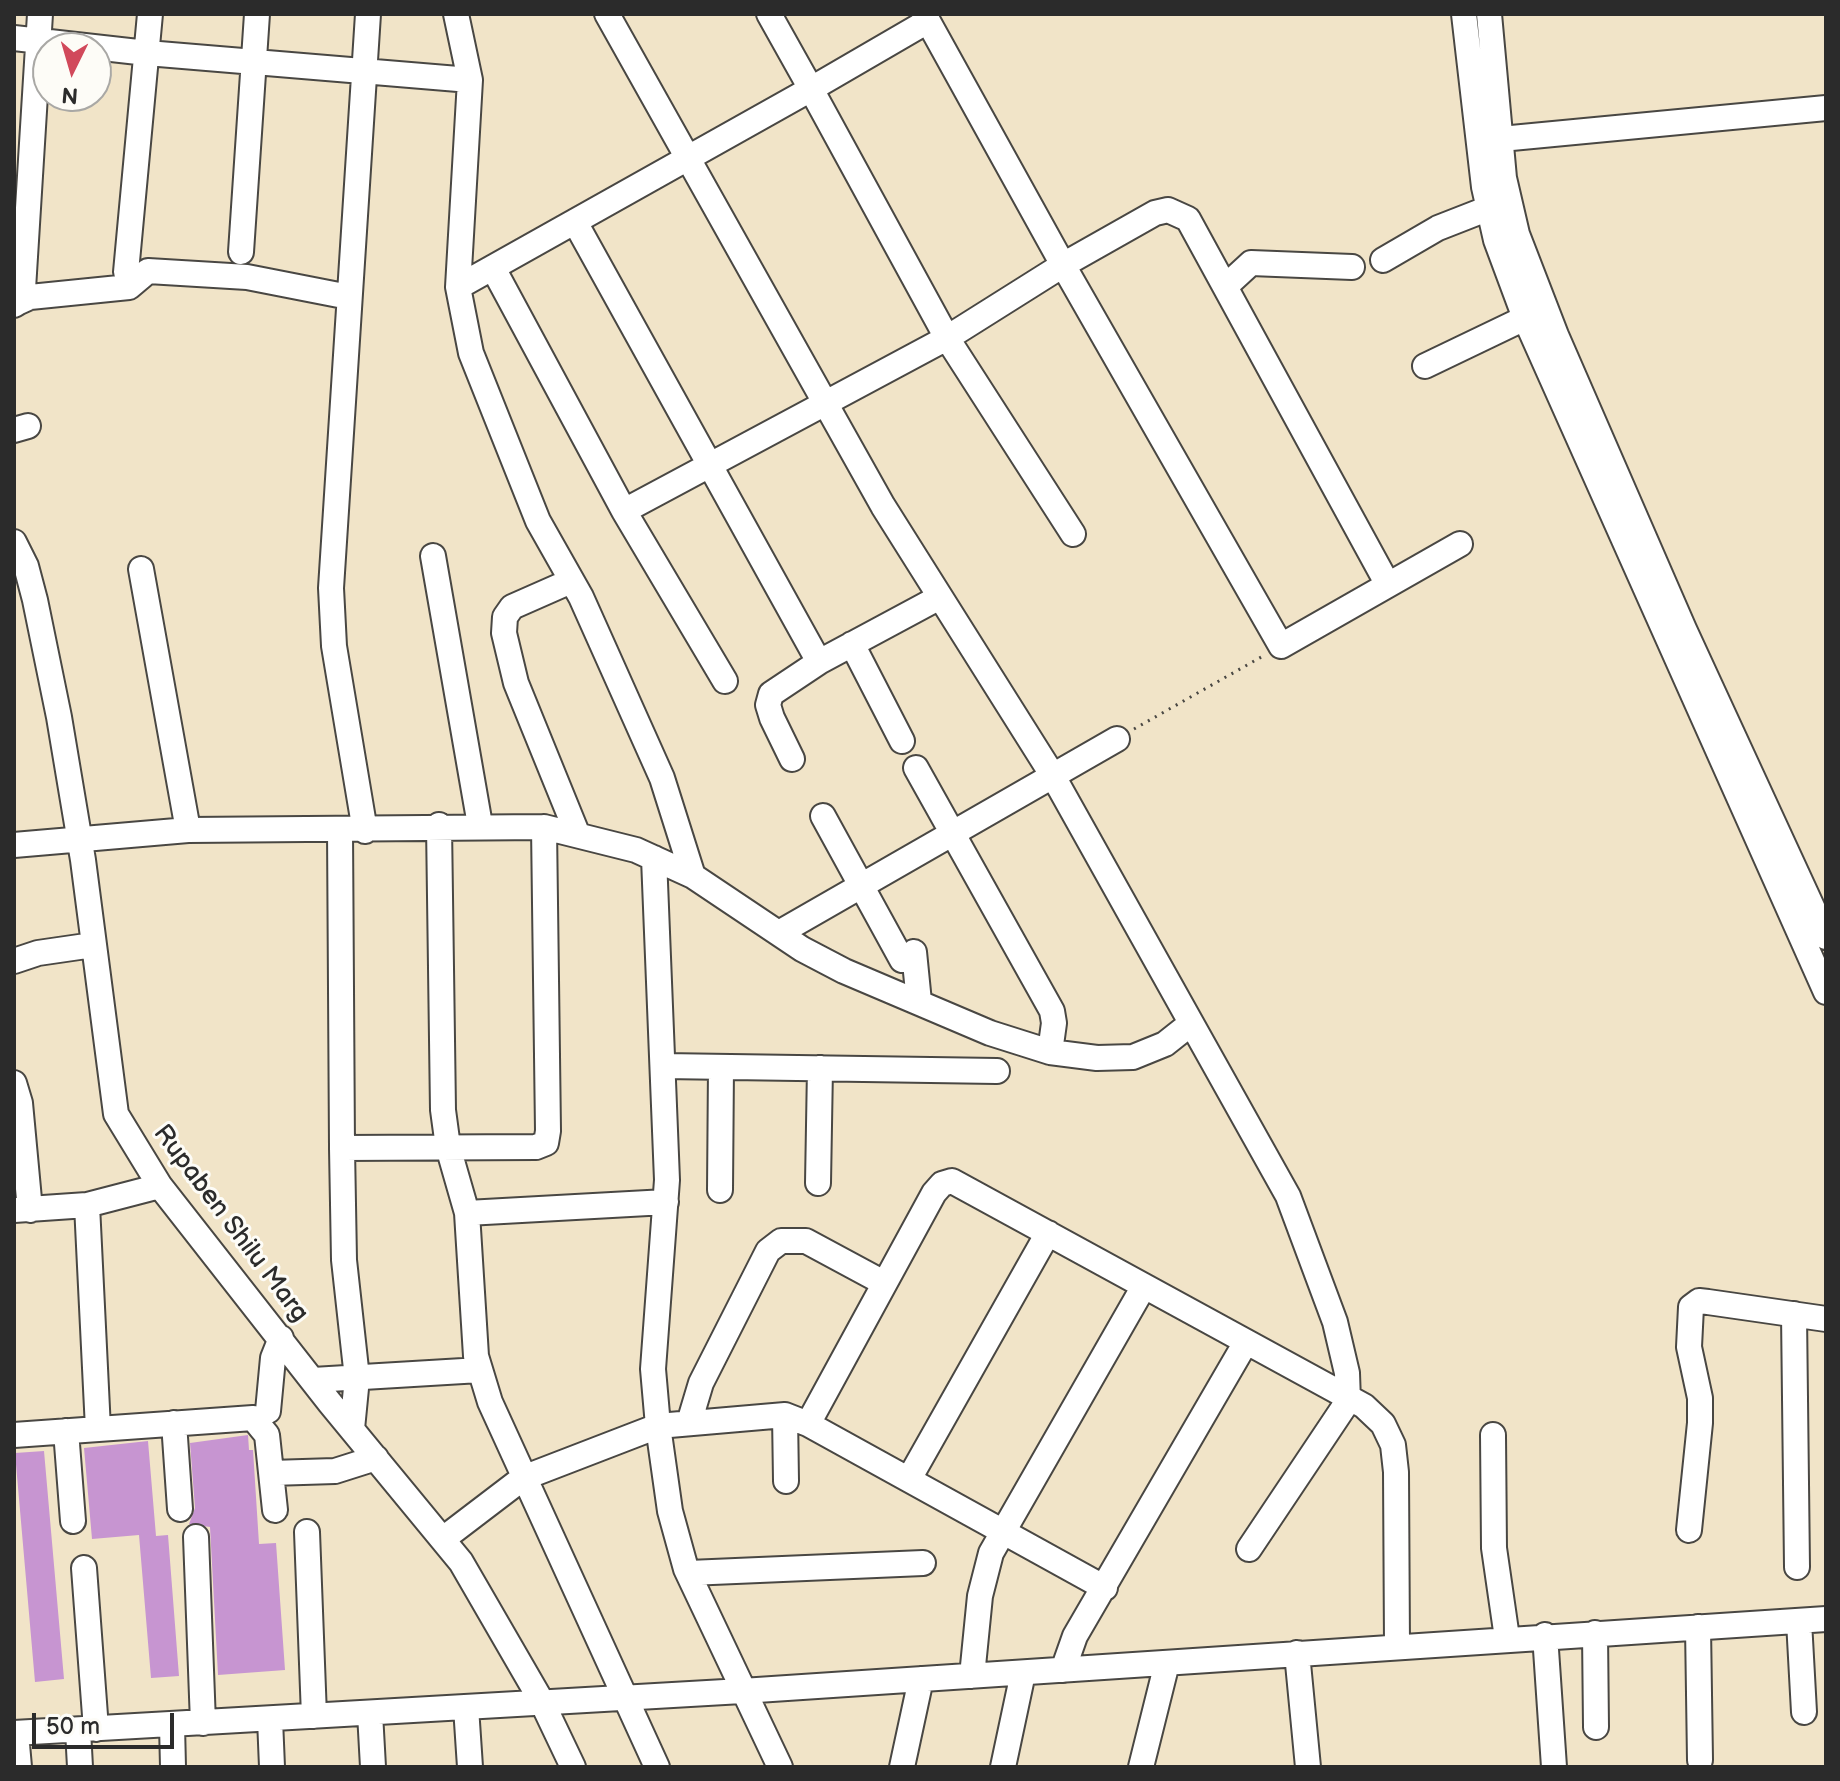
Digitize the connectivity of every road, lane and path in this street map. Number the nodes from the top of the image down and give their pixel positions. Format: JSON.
{"nodes":[{"id":1,"x":40,"y":14,"type":"edge"},
{"id":2,"x":150,"y":14,"type":"edge"},
{"id":3,"x":257,"y":14,"type":"edge"},
{"id":4,"x":368,"y":14,"type":"edge"},
{"id":5,"x":456,"y":14,"type":"edge"},
{"id":6,"x":607,"y":14,"type":"edge"},
{"id":7,"x":769,"y":14,"type":"edge"},
{"id":8,"x":1464,"y":14,"type":"edge"},
{"id":9,"x":1489,"y":14,"type":"edge"},
{"id":10,"x":926,"y":17,"type":"edge"},
{"id":11,"x":26,"y":39,"type":"edge"},
{"id":12,"x":147,"y":53,"type":"junction"},
{"id":13,"x":254,"y":62,"type":"junction"},
{"id":14,"x":363,"y":70,"type":"junction"},
{"id":15,"x":470,"y":80,"type":"junction"},
{"id":16,"x":811,"y":89,"type":"junction"},
{"id":17,"x":1826,"y":108,"type":"edge"},
{"id":18,"x":1501,"y":139,"type":"junction"},
{"id":19,"x":688,"y":159,"type":"junction"},
{"id":20,"x":1498,"y":204,"type":"junction"},
{"id":21,"x":575,"y":222,"type":"junction"},
{"id":22,"x":241,"y":252,"type":"dead end"},
{"id":23,"x":1383,"y":260,"type":"dead end"},
{"id":24,"x":1063,"y":265,"type":"junction"},
{"id":25,"x":1352,"y":267,"type":"dead end"},
{"id":26,"x":493,"y":268,"type":"junction"},
{"id":27,"x":126,"y":272,"type":"dead end"},
{"id":28,"x":1226,"y":286,"type":"junction"},
{"id":29,"x":458,"y":287,"type":"junction"},
{"id":30,"x":349,"y":297,"type":"junction"},
{"id":31,"x":16,"y":303,"type":"edge"},
{"id":32,"x":1525,"y":318,"type":"junction"},
{"id":33,"x":947,"y":338,"type":"junction"},
{"id":34,"x":1425,"y":366,"type":"dead end"},
{"id":35,"x":826,"y":405,"type":"junction"},
{"id":36,"x":709,"y":466,"type":"junction"},
{"id":37,"x":624,"y":511,"type":"junction"},
{"id":38,"x":1073,"y":534,"type":"dead end"},
{"id":39,"x":14,"y":542,"type":"edge"},
{"id":40,"x":1460,"y":544,"type":"dead end"},
{"id":41,"x":433,"y":556,"type":"dead end"},
{"id":42,"x":20,"y":568,"type":"edge"},
{"id":43,"x":141,"y":569,"type":"dead end"},
{"id":44,"x":571,"y":581,"type":"junction"},
{"id":45,"x":1388,"y":585,"type":"junction"},
{"id":46,"x":940,"y":597,"type":"junction"},
{"id":47,"x":852,"y":644,"type":"junction"},
{"id":48,"x":1281,"y":646,"type":"junction"},
{"id":49,"x":819,"y":662,"type":"junction"},
{"id":50,"x":725,"y":681,"type":"dead end"},
{"id":51,"x":1117,"y":739,"type":"joint"},
{"id":52,"x":902,"y":741,"type":"dead end"},
{"id":53,"x":792,"y":759,"type":"dead end"},
{"id":54,"x":916,"y":768,"type":"dead end"},
{"id":55,"x":1053,"y":776,"type":"junction"},
{"id":56,"x":823,"y":816,"type":"dead end"},
{"id":57,"x":439,"y":825,"type":"junction"},
{"id":58,"x":480,"y":825,"type":"junction"},
{"id":59,"x":544,"y":827,"type":"junction"},
{"id":60,"x":188,"y":830,"type":"junction"},
{"id":61,"x":352,"y":831,"type":"junction"},
{"id":62,"x":577,"y":833,"type":"junction"},
{"id":63,"x":951,"y":835,"type":"junction"},
{"id":64,"x":79,"y":838,"type":"junction"},
{"id":65,"x":14,"y":845,"type":"edge"},
{"id":66,"x":654,"y":858,"type":"junction"},
{"id":67,"x":693,"y":876,"type":"junction"},
{"id":68,"x":859,"y":887,"type":"junction"},
{"id":69,"x":779,"y":933,"type":"junction"},
{"id":70,"x":1826,"y":937,"type":"edge"},
{"id":71,"x":93,"y":945,"type":"junction"},
{"id":72,"x":14,"y":961,"type":"edge"},
{"id":73,"x":1826,"y":992,"type":"edge"},
{"id":74,"x":919,"y":1002,"type":"junction"},
{"id":75,"x":1189,"y":1025,"type":"junction"},
{"id":76,"x":1050,"y":1052,"type":"junction"},
{"id":77,"x":664,"y":1066,"type":"junction"},
{"id":78,"x":721,"y":1067,"type":"junction"},
{"id":79,"x":820,"y":1068,"type":"junction"},
{"id":80,"x":997,"y":1071,"type":"dead end"},
{"id":81,"x":14,"y":1083,"type":"edge"},
{"id":82,"x":448,"y":1147,"type":"junction"},
{"id":83,"x":342,"y":1148,"type":"junction"},
{"id":84,"x":818,"y":1183,"type":"dead end"},
{"id":85,"x":160,"y":1186,"type":"junction"},
{"id":86,"x":720,"y":1190,"type":"dead end"},
{"id":87,"x":666,"y":1202,"type":"junction"},
{"id":88,"x":87,"y":1205,"type":"junction"},
{"id":89,"x":22,"y":1210,"type":"edge"},
{"id":90,"x":467,"y":1213,"type":"junction"},
{"id":91,"x":1048,"y":1233,"type":"junction"},
{"id":92,"x":884,"y":1283,"type":"junction"},
{"id":93,"x":1144,"y":1286,"type":"junction"},
{"id":94,"x":1794,"y":1314,"type":"junction"},
{"id":95,"x":1826,"y":1319,"type":"edge"},
{"id":96,"x":281,"y":1338,"type":"junction"},
{"id":97,"x":1246,"y":1342,"type":"junction"},
{"id":98,"x":480,"y":1370,"type":"junction"},
{"id":99,"x":357,"y":1378,"type":"junction"},
{"id":100,"x":313,"y":1380,"type":"junction"},
{"id":101,"x":1347,"y":1397,"type":"junction"},
{"id":102,"x":268,"y":1411,"type":"dead end"},
{"id":103,"x":797,"y":1420,"type":"junction"},
{"id":104,"x":174,"y":1423,"type":"junction"},
{"id":105,"x":689,"y":1423,"type":"junction"},
{"id":106,"x":658,"y":1426,"type":"junction"},
{"id":107,"x":98,"y":1429,"type":"junction"},
{"id":108,"x":352,"y":1429,"type":"junction"},
{"id":109,"x":66,"y":1431,"type":"junction"},
{"id":110,"x":14,"y":1435,"type":"edge"},
{"id":111,"x":1493,"y":1435,"type":"dead end"},
{"id":112,"x":376,"y":1458,"type":"junction"},
{"id":113,"x":271,"y":1473,"type":"junction"},
{"id":114,"x":523,"y":1478,"type":"junction"},
{"id":115,"x":909,"y":1479,"type":"junction"},
{"id":116,"x":786,"y":1481,"type":"dead end"},
{"id":117,"x":180,"y":1509,"type":"dead end"},
{"id":118,"x":275,"y":1510,"type":"dead end"},
{"id":119,"x":73,"y":1521,"type":"dead end"},
{"id":120,"x":1002,"y":1530,"type":"junction"},
{"id":121,"x":1689,"y":1530,"type":"dead end"},
{"id":122,"x":307,"y":1532,"type":"dead end"},
{"id":123,"x":196,"y":1537,"type":"dead end"},
{"id":124,"x":443,"y":1539,"type":"junction"},
{"id":125,"x":1249,"y":1549,"type":"dead end"},
{"id":126,"x":923,"y":1563,"type":"dead end"},
{"id":127,"x":1797,"y":1567,"type":"dead end"},
{"id":128,"x":84,"y":1568,"type":"dead end"},
{"id":129,"x":689,"y":1573,"type":"junction"},
{"id":130,"x":1105,"y":1588,"type":"junction"},
{"id":131,"x":1826,"y":1619,"type":"edge"},
{"id":132,"x":1799,"y":1621,"type":"junction"},
{"id":133,"x":1698,"y":1627,"type":"junction"},
{"id":134,"x":1595,"y":1633,"type":"junction"},
{"id":135,"x":1545,"y":1635,"type":"junction"},
{"id":136,"x":1507,"y":1638,"type":"junction"},
{"id":137,"x":1397,"y":1646,"type":"junction"},
{"id":138,"x":1297,"y":1653,"type":"junction"},
{"id":139,"x":1167,"y":1663,"type":"junction"},
{"id":140,"x":1063,"y":1670,"type":"junction"},
{"id":141,"x":1023,"y":1673,"type":"junction"},
{"id":142,"x":972,"y":1676,"type":"junction"},
{"id":143,"x":921,"y":1679,"type":"junction"},
{"id":144,"x":742,"y":1691,"type":"junction"},
{"id":145,"x":623,"y":1696,"type":"junction"},
{"id":146,"x":542,"y":1702,"type":"junction"},
{"id":147,"x":466,"y":1707,"type":"junction"},
{"id":148,"x":1804,"y":1712,"type":"dead end"},
{"id":149,"x":370,"y":1713,"type":"junction"},
{"id":150,"x":314,"y":1716,"type":"junction"},
{"id":151,"x":270,"y":1719,"type":"junction"},
{"id":152,"x":203,"y":1723,"type":"junction"},
{"id":153,"x":172,"y":1725,"type":"junction"},
{"id":154,"x":1596,"y":1727,"type":"dead end"},
{"id":155,"x":87,"y":1729,"type":"junction"},
{"id":156,"x":15,"y":1733,"type":"edge"},
{"id":157,"x":1700,"y":1760,"type":"dead end"},
{"id":158,"x":19,"y":1767,"type":"edge"},
{"id":159,"x":80,"y":1767,"type":"edge"},
{"id":160,"x":173,"y":1767,"type":"edge"},
{"id":161,"x":272,"y":1767,"type":"edge"},
{"id":162,"x":373,"y":1767,"type":"edge"},
{"id":163,"x":470,"y":1767,"type":"edge"},
{"id":164,"x":573,"y":1767,"type":"edge"},
{"id":165,"x":657,"y":1767,"type":"edge"},
{"id":166,"x":780,"y":1767,"type":"edge"},
{"id":167,"x":902,"y":1767,"type":"edge"},
{"id":168,"x":1003,"y":1767,"type":"edge"},
{"id":169,"x":1141,"y":1767,"type":"edge"},
{"id":170,"x":1308,"y":1767,"type":"edge"},
{"id":171,"x":1554,"y":1767,"type":"edge"}],
"edges":[{"from":1,"to":11,"type":"street"},
{"from":2,"to":12,"type":"street"},
{"from":3,"to":13,"type":"street"},
{"from":4,"to":14,"type":"street"},
{"from":5,"to":15,"type":"street"},
{"from":6,"to":19,"type":"street"},
{"from":7,"to":16,"type":"street"},
{"from":8,"to":20,"type":"street"},
{"from":9,"to":18,"type":"street"},
{"from":10,"to":16,"type":"street"},
{"from":10,"to":24,"type":"street"},
{"from":11,"to":12,"type":"street"},
{"from":11,"to":31,"type":"street"},
{"from":12,"to":13,"type":"street"},
{"from":12,"to":27,"type":"street"},
{"from":13,"to":14,"type":"street"},
{"from":13,"to":22,"type":"street"},
{"from":14,"to":15,"type":"street"},
{"from":14,"to":30,"type":"street"},
{"from":15,"to":29,"type":"street"},
{"from":16,"to":19,"type":"street"},
{"from":16,"to":33,"type":"street"},
{"from":17,"to":18,"type":"street"},
{"from":18,"to":20,"type":"street"},
{"from":19,"to":21,"type":"street"},
{"from":19,"to":35,"type":"street"},
{"from":20,"to":23,"type":"street"},
{"from":20,"to":32,"type":"street"},
{"from":20,"to":70,"type":"street"},
{"from":21,"to":26,"type":"street"},
{"from":21,"to":36,"type":"street"},
{"from":24,"to":28,"type":"street"},
{"from":24,"to":33,"type":"street"},
{"from":24,"to":48,"type":"street"},
{"from":25,"to":28,"type":"street"},
{"from":26,"to":29,"type":"street"},
{"from":26,"to":37,"type":"street"},
{"from":28,"to":45,"type":"street"},
{"from":29,"to":44,"type":"street"},
{"from":30,"to":31,"type":"street"},
{"from":30,"to":61,"type":"street"},
{"from":32,"to":34,"type":"street"},
{"from":32,"to":73,"type":"street"},
{"from":33,"to":35,"type":"street"},
{"from":33,"to":38,"type":"street"},
{"from":35,"to":36,"type":"street"},
{"from":35,"to":46,"type":"street"},
{"from":36,"to":37,"type":"street"},
{"from":36,"to":49,"type":"street"},
{"from":37,"to":50,"type":"street"},
{"from":39,"to":42,"type":"street","name":"Rupaben Shilu Marg"},
{"from":40,"to":45,"type":"street"},
{"from":41,"to":58,"type":"street"},
{"from":42,"to":64,"type":"street","name":"Rupaben Shilu Marg"},
{"from":43,"to":60,"type":"street"},
{"from":44,"to":62,"type":"street"},
{"from":44,"to":67,"type":"street"},
{"from":45,"to":48,"type":"street"},
{"from":46,"to":47,"type":"street"},
{"from":46,"to":55,"type":"street"},
{"from":47,"to":49,"type":"street"},
{"from":47,"to":52,"type":"street"},
{"from":48,"to":51,"type":"path"},
{"from":49,"to":53,"type":"street"},
{"from":51,"to":55,"type":"street"},
{"from":54,"to":63,"type":"street"},
{"from":55,"to":63,"type":"street"},
{"from":55,"to":75,"type":"street"},
{"from":56,"to":68,"type":"street"},
{"from":57,"to":58,"type":"street"},
{"from":57,"to":61,"type":"street"},
{"from":57,"to":82,"type":"street"},
{"from":58,"to":59,"type":"street"},
{"from":59,"to":62,"type":"street"},
{"from":59,"to":82,"type":"street"},
{"from":60,"to":61,"type":"street"},
{"from":60,"to":64,"type":"street"},
{"from":61,"to":83,"type":"street"},
{"from":62,"to":66,"type":"street"},
{"from":63,"to":68,"type":"street"},
{"from":63,"to":76,"type":"street"},
{"from":64,"to":65,"type":"street"},
{"from":64,"to":71,"type":"street","name":"Rupaben Shilu Marg"},
{"from":66,"to":67,"type":"street"},
{"from":66,"to":77,"type":"street"},
{"from":67,"to":69,"type":"street"},
{"from":68,"to":69,"type":"street"},
{"from":68,"to":74,"type":"street"},
{"from":69,"to":74,"type":"street"},
{"from":71,"to":72,"type":"street"},
{"from":71,"to":85,"type":"street","name":"Rupaben Shilu Marg"},
{"from":74,"to":76,"type":"street"},
{"from":75,"to":76,"type":"street"},
{"from":75,"to":101,"type":"street"},
{"from":77,"to":78,"type":"street"},
{"from":77,"to":87,"type":"street"},
{"from":78,"to":79,"type":"street"},
{"from":78,"to":86,"type":"street"},
{"from":79,"to":80,"type":"street"},
{"from":79,"to":84,"type":"street"},
{"from":81,"to":89,"type":"street"},
{"from":82,"to":83,"type":"street"},
{"from":82,"to":90,"type":"street"},
{"from":83,"to":99,"type":"street"},
{"from":85,"to":88,"type":"street"},
{"from":85,"to":96,"type":"street","name":"Rupaben Shilu Marg"},
{"from":87,"to":90,"type":"street"},
{"from":87,"to":106,"type":"street"},
{"from":88,"to":89,"type":"street"},
{"from":88,"to":107,"type":"street"},
{"from":90,"to":98,"type":"street"},
{"from":91,"to":92,"type":"street"},
{"from":91,"to":93,"type":"street"},
{"from":91,"to":115,"type":"street"},
{"from":92,"to":103,"type":"street"},
{"from":92,"to":105,"type":"street"},
{"from":93,"to":97,"type":"street"},
{"from":93,"to":120,"type":"street"},
{"from":94,"to":95,"type":"street"},
{"from":94,"to":121,"type":"street"},
{"from":94,"to":127,"type":"street"},
{"from":96,"to":100,"type":"street","name":"Rupaben Shilu Marg"},
{"from":96,"to":102,"type":"street"},
{"from":97,"to":101,"type":"street"},
{"from":97,"to":130,"type":"street"},
{"from":98,"to":99,"type":"street"},
{"from":98,"to":114,"type":"street"},
{"from":99,"to":100,"type":"street"},
{"from":99,"to":108,"type":"street"},
{"from":100,"to":108,"type":"street","name":"Rupaben Shilu Marg"},
{"from":101,"to":125,"type":"street"},
{"from":101,"to":137,"type":"street"},
{"from":103,"to":105,"type":"street"},
{"from":103,"to":115,"type":"street"},
{"from":103,"to":116,"type":"street"},
{"from":104,"to":107,"type":"street"},
{"from":104,"to":113,"type":"street"},
{"from":104,"to":117,"type":"street"},
{"from":105,"to":106,"type":"street"},
{"from":106,"to":114,"type":"street"},
{"from":106,"to":129,"type":"street"},
{"from":107,"to":109,"type":"street"},
{"from":108,"to":112,"type":"street","name":"Rupaben Shilu Marg"},
{"from":109,"to":110,"type":"street"},
{"from":109,"to":119,"type":"street"},
{"from":111,"to":136,"type":"street"},
{"from":112,"to":113,"type":"street"},
{"from":112,"to":124,"type":"street","name":"Rupaben Shilu Marg"},
{"from":113,"to":118,"type":"street"},
{"from":114,"to":124,"type":"street"},
{"from":114,"to":145,"type":"street"},
{"from":115,"to":120,"type":"street"},
{"from":120,"to":130,"type":"street"},
{"from":120,"to":142,"type":"street"},
{"from":122,"to":150,"type":"street"},
{"from":123,"to":152,"type":"street"},
{"from":124,"to":146,"type":"street","name":"Rupaben Shilu Marg"},
{"from":126,"to":129,"type":"street"},
{"from":128,"to":155,"type":"street"},
{"from":129,"to":144,"type":"street"},
{"from":130,"to":140,"type":"street"},
{"from":131,"to":132,"type":"street"},
{"from":132,"to":133,"type":"street"},
{"from":132,"to":148,"type":"street"},
{"from":133,"to":134,"type":"street"},
{"from":133,"to":157,"type":"street"},
{"from":134,"to":135,"type":"street"},
{"from":134,"to":154,"type":"street"},
{"from":135,"to":136,"type":"street"},
{"from":135,"to":171,"type":"street"},
{"from":136,"to":137,"type":"street"},
{"from":137,"to":138,"type":"street"},
{"from":138,"to":139,"type":"street"},
{"from":138,"to":170,"type":"street"},
{"from":139,"to":140,"type":"street"},
{"from":139,"to":169,"type":"street"},
{"from":140,"to":141,"type":"street"},
{"from":141,"to":142,"type":"street"},
{"from":141,"to":168,"type":"street"},
{"from":142,"to":143,"type":"street"},
{"from":143,"to":144,"type":"street"},
{"from":143,"to":167,"type":"street"},
{"from":144,"to":145,"type":"street"},
{"from":144,"to":166,"type":"street"},
{"from":145,"to":146,"type":"street"},
{"from":145,"to":165,"type":"street"},
{"from":146,"to":147,"type":"street"},
{"from":146,"to":164,"type":"street","name":"Rupaben Shilu Marg"},
{"from":147,"to":149,"type":"street"},
{"from":147,"to":163,"type":"street"},
{"from":149,"to":150,"type":"street"},
{"from":149,"to":162,"type":"street"},
{"from":150,"to":151,"type":"street"},
{"from":151,"to":152,"type":"street"},
{"from":151,"to":161,"type":"street"},
{"from":152,"to":153,"type":"street"},
{"from":153,"to":155,"type":"street"},
{"from":153,"to":160,"type":"street"},
{"from":155,"to":156,"type":"street"},
{"from":155,"to":159,"type":"street"},
{"from":156,"to":158,"type":"street"}]}
